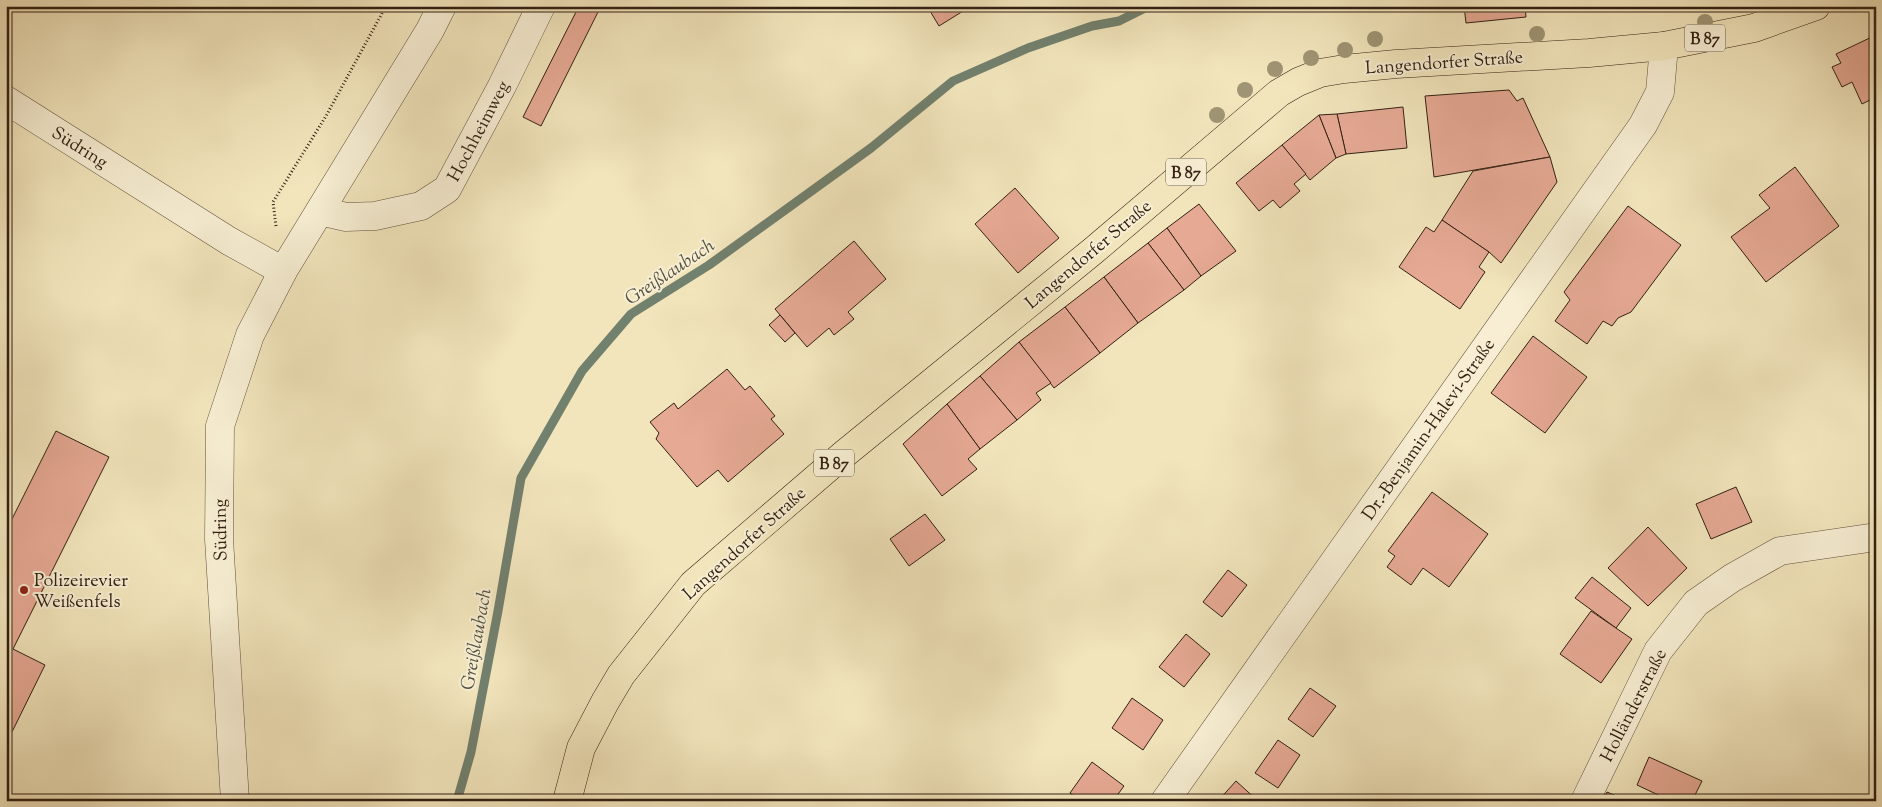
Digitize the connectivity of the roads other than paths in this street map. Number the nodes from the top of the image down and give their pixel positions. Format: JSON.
{"nodes":[{"id":1,"x":442,"y":6,"type":"edge"},
{"id":2,"x":541,"y":6,"type":"edge"},
{"id":3,"x":1816,"y":6,"type":"edge"},
{"id":4,"x":1664,"y":46,"type":"junction"},
{"id":5,"x":6,"y":100,"type":"edge"},
{"id":6,"x":320,"y":211,"type":"junction"},
{"id":7,"x":283,"y":271,"type":"junction"},
{"id":8,"x":1876,"y":537,"type":"edge"},
{"id":9,"x":235,"y":801,"type":"edge"},
{"id":10,"x":567,"y":801,"type":"edge"},
{"id":11,"x":1165,"y":801,"type":"edge"},
{"id":12,"x":1584,"y":801,"type":"edge"}],
"edges":[{"from":1,"to":6,"type":"street","name":"Südring"},
{"from":2,"to":6,"type":"street","name":"Hochheimweg"},
{"from":3,"to":4,"type":"main road","name":"Langendorfer Straße","number":"B 87"},
{"from":4,"to":10,"type":"main road","name":"Langendorfer Straße","number":"B 87"},
{"from":4,"to":11,"type":"street","name":"Dr.-Benjamin-Halevi-Straße"},
{"from":5,"to":7,"type":"street","name":"Südring"},
{"from":6,"to":7,"type":"street","name":"Südring"},
{"from":7,"to":9,"type":"street","name":"Südring"},
{"from":8,"to":12,"type":"street","name":"Holländerstraße"}]}
